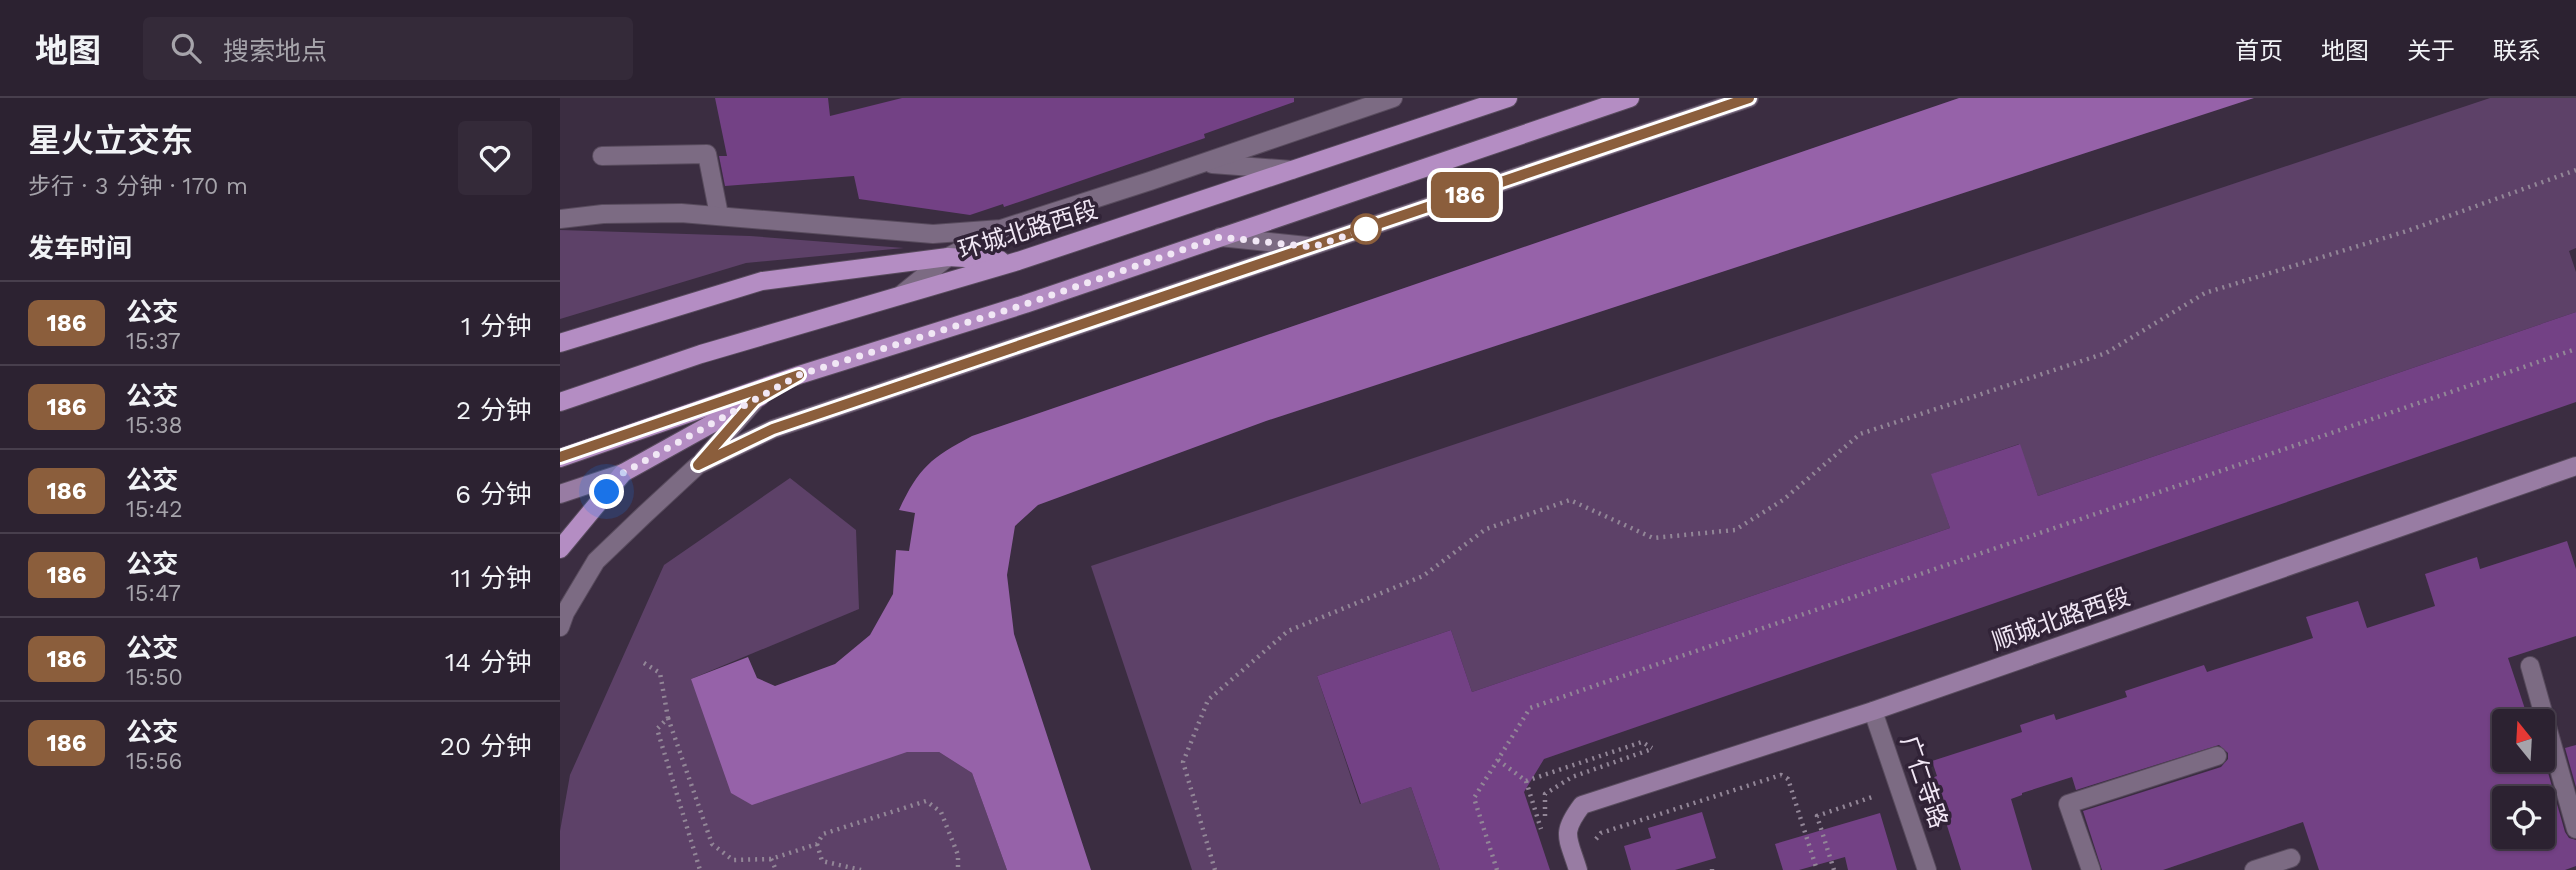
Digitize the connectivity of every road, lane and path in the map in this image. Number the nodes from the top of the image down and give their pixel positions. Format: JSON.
{"nodes":[{"id":1,"x":1393,"y":98,"type":"edge"},
{"id":2,"x":1508,"y":98,"type":"edge"},
{"id":3,"x":1630,"y":98,"type":"edge"},
{"id":4,"x":1749,"y":98,"type":"edge"},
{"id":5,"x":602,"y":156,"type":"dead end"},
{"id":6,"x":1203,"y":163,"type":"junction"},
{"id":7,"x":1295,"y":170,"type":"junction"},
{"id":8,"x":2576,"y":170,"type":"edge"},
{"id":9,"x":719,"y":215,"type":"junction"},
{"id":10,"x":560,"y":219,"type":"edge"},
{"id":11,"x":1001,"y":229,"type":"junction"},
{"id":12,"x":933,"y":234,"type":"junction"},
{"id":13,"x":1220,"y":237,"type":"junction"},
{"id":14,"x":1312,"y":247,"type":"junction"},
{"id":15,"x":948,"y":257,"type":"junction"},
{"id":16,"x":1018,"y":261,"type":"junction"},
{"id":17,"x":902,"y":294,"type":"junction"},
{"id":18,"x":560,"y":343,"type":"edge"},
{"id":19,"x":2576,"y":349,"type":"edge"},
{"id":20,"x":799,"y":375,"type":"junction"},
{"id":21,"x":755,"y":400,"type":"junction"},
{"id":22,"x":560,"y":402,"type":"edge"},
{"id":23,"x":560,"y":457,"type":"edge"},
{"id":24,"x":698,"y":465,"type":"junction"},
{"id":25,"x":2576,"y":466,"type":"edge"},
{"id":26,"x":623,"y":473,"type":"junction"},
{"id":27,"x":560,"y":494,"type":"edge"},
{"id":28,"x":560,"y":548,"type":"edge"},
{"id":29,"x":560,"y":627,"type":"edge"},
{"id":30,"x":644,"y":663,"type":"dead end"},
{"id":31,"x":2530,"y":666,"type":"dead end"},
{"id":32,"x":1873,"y":711,"type":"junction"},
{"id":33,"x":668,"y":718,"type":"junction"},
{"id":34,"x":1652,"y":749,"type":"dead end"},
{"id":35,"x":2217,"y":756,"type":"dead end"},
{"id":36,"x":1498,"y":760,"type":"junction"},
{"id":37,"x":1526,"y":781,"type":"junction"},
{"id":38,"x":1901,"y":788,"type":"junction"},
{"id":39,"x":2576,"y":829,"type":"edge"},
{"id":40,"x":1542,"y":832,"type":"dead end"},
{"id":41,"x":817,"y":844,"type":"junction"},
{"id":42,"x":1599,"y":849,"type":"dead end"},
{"id":43,"x":2291,"y":858,"type":"dead end"},
{"id":44,"x":771,"y":859,"type":"junction"},
{"id":45,"x":701,"y":870,"type":"edge"},
{"id":46,"x":776,"y":870,"type":"edge"},
{"id":47,"x":861,"y":870,"type":"edge"},
{"id":48,"x":958,"y":870,"type":"edge"},
{"id":49,"x":1215,"y":870,"type":"edge"},
{"id":50,"x":1497,"y":870,"type":"edge"},
{"id":51,"x":1578,"y":870,"type":"edge"},
{"id":52,"x":1817,"y":870,"type":"edge"},
{"id":53,"x":1834,"y":870,"type":"edge"},
{"id":54,"x":1927,"y":870,"type":"edge"},
{"id":55,"x":2091,"y":870,"type":"edge"},
{"id":56,"x":2254,"y":870,"type":"edge"}],
"edges":[{"from":1,"to":6,"type":"street"},
{"from":2,"to":7,"type":"main road","name":"环城北路西段"},
{"from":3,"to":13,"type":"main road"},
{"from":4,"to":14,"type":"street"},
{"from":5,"to":9,"type":"street"},
{"from":6,"to":7,"type":"street"},
{"from":6,"to":11,"type":"street"},
{"from":7,"to":16,"type":"main road","name":"环城北路西段"},
{"from":8,"to":49,"type":"path"},
{"from":9,"to":10,"type":"street"},
{"from":9,"to":12,"type":"street"},
{"from":11,"to":12,"type":"street"},
{"from":11,"to":15,"type":"street"},
{"from":12,"to":15,"type":"street"},
{"from":13,"to":14,"type":"street"},
{"from":13,"to":20,"type":"main road"},
{"from":14,"to":24,"type":"street"},
{"from":15,"to":16,"type":"main road"},
{"from":15,"to":17,"type":"street"},
{"from":15,"to":18,"type":"main road"},
{"from":16,"to":17,"type":"main road","name":"环城北路西段"},
{"from":17,"to":22,"type":"main road","name":"环城北路西段"},
{"from":19,"to":36,"type":"path"},
{"from":20,"to":21,"type":"main road"},
{"from":20,"to":23,"type":"main road"},
{"from":21,"to":24,"type":"street"},
{"from":21,"to":26,"type":"main road"},
{"from":24,"to":29,"type":"street"},
{"from":25,"to":32,"type":"street","name":"顺城北路西段"},
{"from":26,"to":27,"type":"street"},
{"from":26,"to":28,"type":"main road"},
{"from":30,"to":33,"type":"path"},
{"from":31,"to":39,"type":"street"},
{"from":32,"to":38,"type":"street","name":"广仁寺路"},
{"from":32,"to":51,"type":"street","name":"顺城北路西段"},
{"from":33,"to":44,"type":"path"},
{"from":33,"to":45,"type":"path"},
{"from":34,"to":37,"type":"path"},
{"from":35,"to":55,"type":"street"},
{"from":36,"to":37,"type":"path"},
{"from":36,"to":50,"type":"path"},
{"from":37,"to":40,"type":"path"},
{"from":38,"to":53,"type":"path"},
{"from":38,"to":54,"type":"street","name":"广仁寺路"},
{"from":41,"to":44,"type":"path"},
{"from":41,"to":47,"type":"path"},
{"from":41,"to":48,"type":"path"},
{"from":42,"to":52,"type":"path"},
{"from":43,"to":56,"type":"street"},
{"from":44,"to":46,"type":"path"}]}
